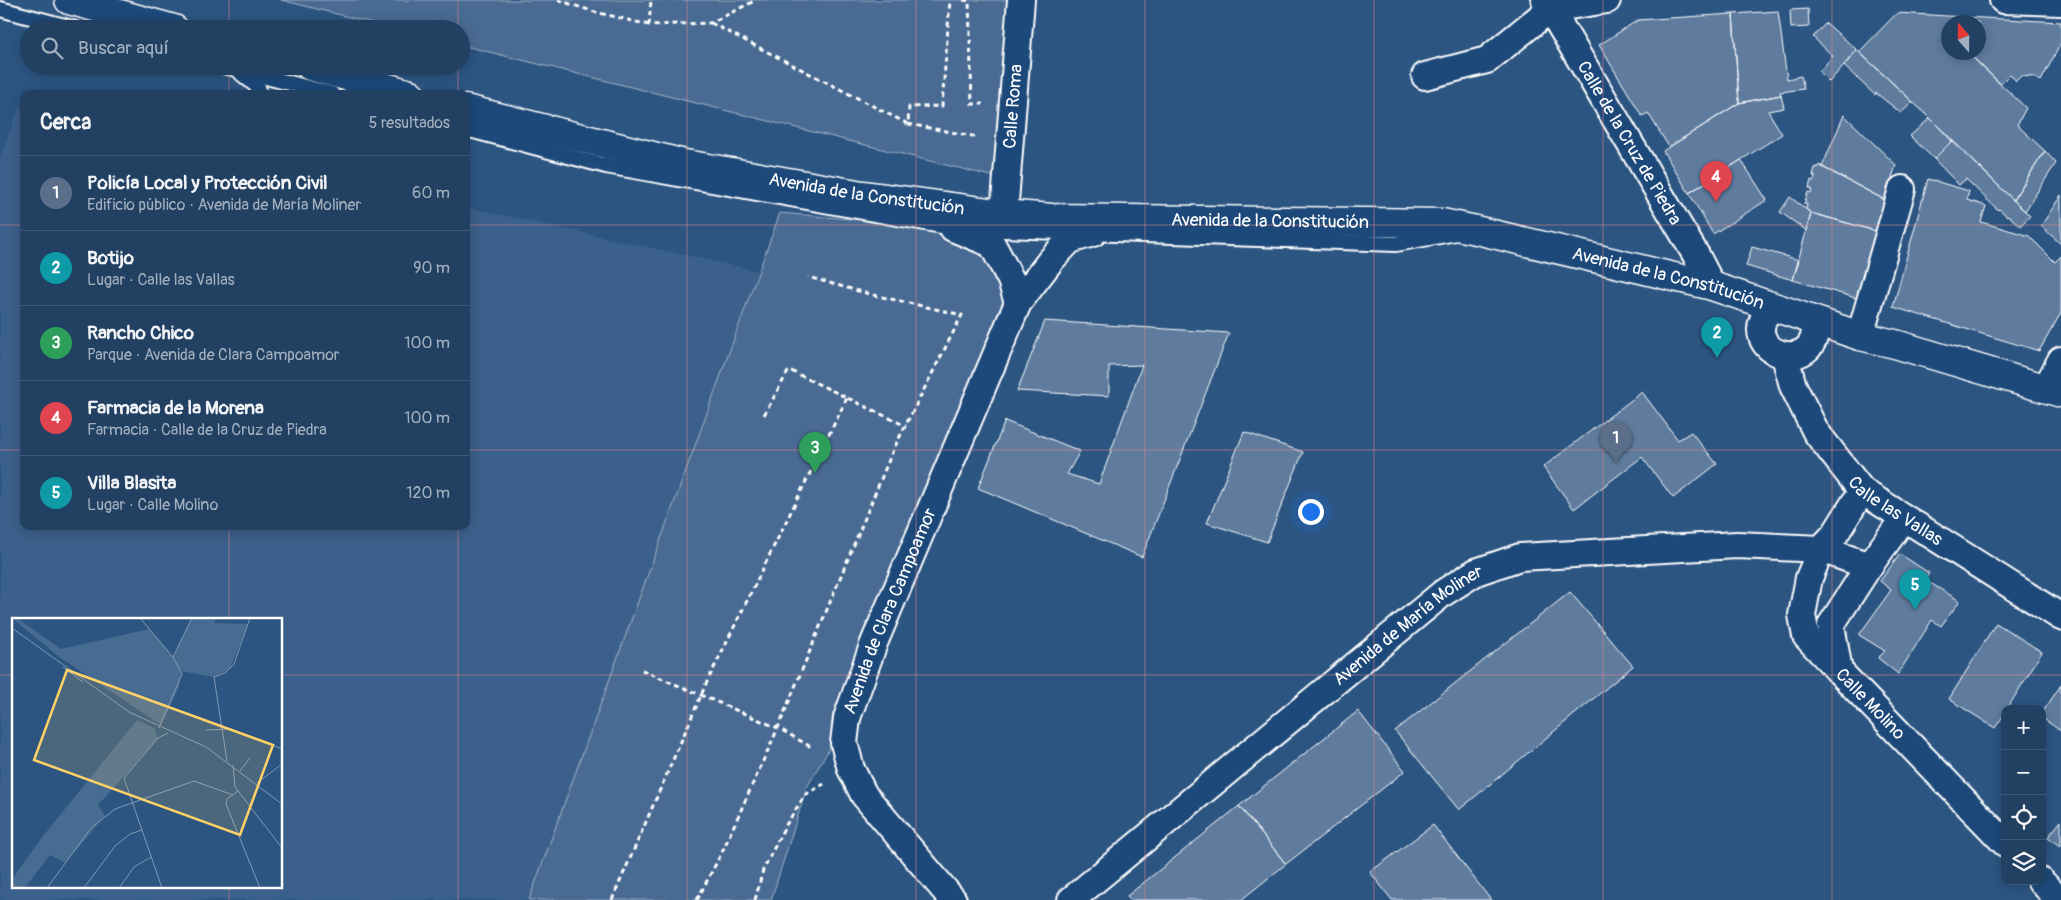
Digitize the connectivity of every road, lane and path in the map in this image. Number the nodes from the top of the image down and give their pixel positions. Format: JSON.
{"nodes":[{"id":1,"x":69,"y":0,"type":"edge"},
{"id":2,"x":558,"y":0,"type":"edge"},
{"id":3,"x":651,"y":0,"type":"edge"},
{"id":4,"x":756,"y":0,"type":"edge"},
{"id":5,"x":950,"y":0,"type":"edge"},
{"id":6,"x":963,"y":0,"type":"edge"},
{"id":7,"x":1021,"y":0,"type":"edge"},
{"id":8,"x":1608,"y":0,"type":"edge"},
{"id":9,"x":2003,"y":0,"type":"edge"},
{"id":10,"x":2061,"y":2,"type":"edge"},
{"id":11,"x":1547,"y":4,"type":"edge"},
{"id":12,"x":0,"y":9,"type":"edge"},
{"id":13,"x":42,"y":20,"type":"edge"},
{"id":14,"x":141,"y":20,"type":"edge"},
{"id":15,"x":711,"y":23,"type":"junction"},
{"id":16,"x":649,"y":25,"type":"junction"},
{"id":17,"x":240,"y":75,"type":"edge"},
{"id":18,"x":257,"y":75,"type":"edge"},
{"id":19,"x":342,"y":75,"type":"edge"},
{"id":20,"x":1425,"y":76,"type":"dead end"},
{"id":21,"x":259,"y":90,"type":"edge"},
{"id":22,"x":314,"y":90,"type":"edge"},
{"id":23,"x":396,"y":90,"type":"edge"},
{"id":24,"x":1012,"y":103,"type":"junction"},
{"id":25,"x":470,"y":110,"type":"edge"},
{"id":26,"x":908,"y":124,"type":"junction"},
{"id":27,"x":470,"y":130,"type":"edge"},
{"id":28,"x":1010,"y":142,"type":"junction"},
{"id":29,"x":1902,"y":189,"type":"dead end"},
{"id":30,"x":1004,"y":214,"type":"junction"},
{"id":31,"x":953,"y":228,"type":"junction"},
{"id":32,"x":1476,"y":230,"type":"junction"},
{"id":33,"x":1093,"y":233,"type":"junction"},
{"id":34,"x":808,"y":277,"type":"dead end"},
{"id":35,"x":1712,"y":286,"type":"junction"},
{"id":36,"x":1018,"y":303,"type":"junction"},
{"id":37,"x":1771,"y":308,"type":"junction"},
{"id":38,"x":1815,"y":321,"type":"junction"},
{"id":39,"x":1860,"y":336,"type":"junction"},
{"id":40,"x":1785,"y":356,"type":"junction"},
{"id":41,"x":2061,"y":360,"type":"edge"},
{"id":42,"x":2053,"y":390,"type":"edge"},
{"id":43,"x":847,"y":398,"type":"junction"},
{"id":44,"x":764,"y":415,"type":"dead end"},
{"id":45,"x":906,"y":426,"type":"junction"},
{"id":46,"x":1862,"y":491,"type":"junction"},
{"id":47,"x":1904,"y":518,"type":"junction"},
{"id":48,"x":1821,"y":549,"type":"junction"},
{"id":49,"x":1869,"y":566,"type":"junction"},
{"id":50,"x":2061,"y":617,"type":"edge"},
{"id":51,"x":642,"y":670,"type":"dead end"},
{"id":52,"x":1839,"y":671,"type":"junction"},
{"id":53,"x":702,"y":694,"type":"junction"},
{"id":54,"x":778,"y":728,"type":"junction"},
{"id":55,"x":850,"y":769,"type":"junction"},
{"id":56,"x":2002,"y":840,"type":"edge"},
{"id":57,"x":2045,"y":885,"type":"edge"},
{"id":58,"x":612,"y":900,"type":"edge"},
{"id":59,"x":697,"y":900,"type":"edge"},
{"id":60,"x":755,"y":900,"type":"edge"},
{"id":61,"x":953,"y":900,"type":"edge"},
{"id":62,"x":1071,"y":900,"type":"edge"},
{"id":63,"x":2060,"y":900,"type":"edge"}],
"edges":[{"from":1,"to":14,"type":"street"},
{"from":2,"to":16,"type":"path"},
{"from":3,"to":16,"type":"path"},
{"from":4,"to":15,"type":"path"},
{"from":5,"to":26,"type":"path"},
{"from":6,"to":24,"type":"path"},
{"from":7,"to":24,"type":"street","name":"Calle Roma"},
{"from":8,"to":11,"type":"street"},
{"from":9,"to":10,"type":"street"},
{"from":11,"to":20,"type":"street"},
{"from":11,"to":35,"type":"street","name":"Calle de la Cruz de Piedra"},
{"from":12,"to":13,"type":"lane"},
{"from":15,"to":16,"type":"path"},
{"from":15,"to":26,"type":"path"},
{"from":17,"to":21,"type":"lane"},
{"from":18,"to":22,"type":"lane"},
{"from":19,"to":23,"type":"street"},
{"from":24,"to":28,"type":"street","name":"Calle Roma"},
{"from":25,"to":30,"type":"street","name":"Avenida de la Constitución"},
{"from":26,"to":28,"type":"path"},
{"from":27,"to":31,"type":"lane"},
{"from":28,"to":30,"type":"street","name":"Calle Roma"},
{"from":29,"to":39,"type":"street"},
{"from":30,"to":32,"type":"street","name":"Avenida de la Constitución"},
{"from":31,"to":33,"type":"lane"},
{"from":31,"to":36,"type":"street"},
{"from":32,"to":33,"type":"lane"},
{"from":32,"to":35,"type":"street","name":"Avenida de la Constitución"},
{"from":33,"to":36,"type":"street","name":"Avenida de Clara Campoamor"},
{"from":34,"to":45,"type":"path"},
{"from":35,"to":37,"type":"street","name":"Avenida de la Constitución"},
{"from":36,"to":55,"type":"street","name":"Avenida de Clara Campoamor"},
{"from":37,"to":38,"type":"street","name":"Avenida de la Constitución"},
{"from":37,"to":40,"type":"street"},
{"from":38,"to":39,"type":"street","name":"Avenida de la Constitución"},
{"from":38,"to":40,"type":"street"},
{"from":39,"to":42,"type":"street","name":"Avenida de la Constitución"},
{"from":40,"to":46,"type":"street","name":"Calle las Vallas"},
{"from":41,"to":42,"type":"street"},
{"from":43,"to":44,"type":"path"},
{"from":43,"to":45,"type":"path"},
{"from":43,"to":53,"type":"path"},
{"from":45,"to":54,"type":"path"},
{"from":46,"to":47,"type":"street","name":"Calle las Vallas"},
{"from":46,"to":48,"type":"street"},
{"from":47,"to":49,"type":"street","name":"Calle Molino"},
{"from":47,"to":50,"type":"street","name":"Calle las Vallas"},
{"from":48,"to":49,"type":"street","name":"Avenida de María Moliner"},
{"from":48,"to":52,"type":"street"},
{"from":48,"to":62,"type":"street","name":"Avenida de María Moliner"},
{"from":49,"to":52,"type":"street","name":"Calle Molino"},
{"from":51,"to":53,"type":"path"},
{"from":52,"to":56,"type":"street","name":"Calle Molino"},
{"from":53,"to":54,"type":"path"},
{"from":53,"to":58,"type":"path"},
{"from":54,"to":55,"type":"path"},
{"from":54,"to":59,"type":"path"},
{"from":55,"to":60,"type":"path"},
{"from":55,"to":61,"type":"street","name":"Avenida de Clara Campoamor"},
{"from":57,"to":63,"type":"street"}]}
